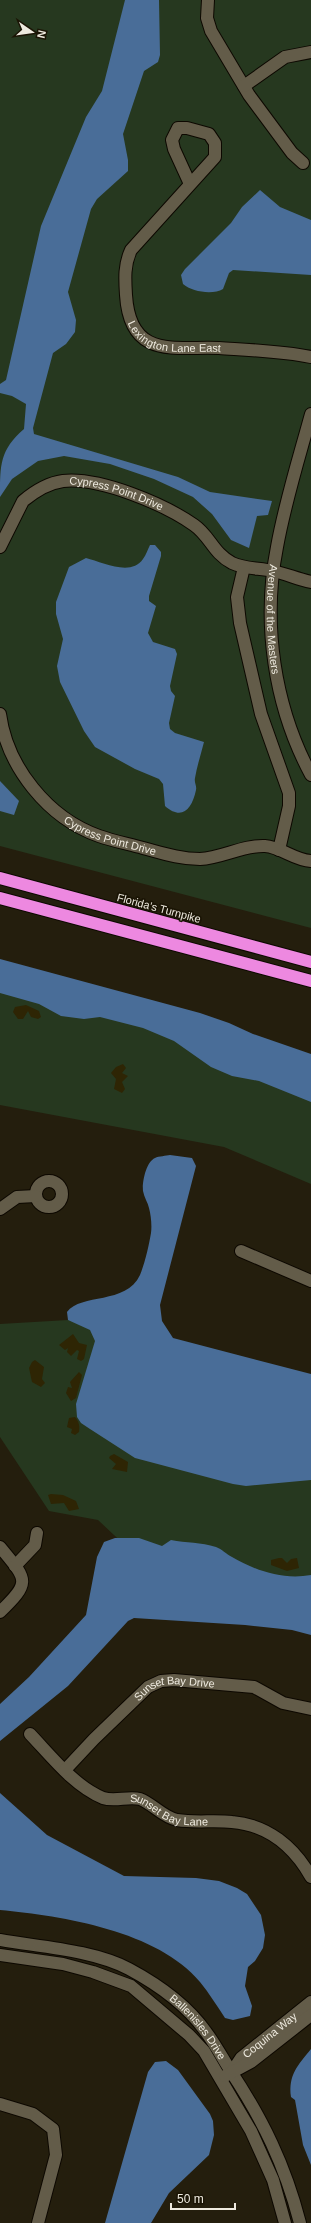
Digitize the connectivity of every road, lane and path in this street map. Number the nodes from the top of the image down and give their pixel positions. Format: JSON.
{"nodes":[{"id":1,"x":208,"y":0,"type":"edge"},
{"id":2,"x":311,"y":52,"type":"edge"},
{"id":3,"x":244,"y":86,"type":"junction"},
{"id":4,"x":308,"y":161,"type":"edge"},
{"id":5,"x":190,"y":184,"type":"junction"},
{"id":6,"x":311,"y":357,"type":"edge"},
{"id":7,"x":311,"y":414,"type":"edge"},
{"id":8,"x":0,"y":547,"type":"edge"},
{"id":9,"x":244,"y":567,"type":"junction"},
{"id":10,"x":273,"y":571,"type":"junction"},
{"id":11,"x":311,"y":582,"type":"edge"},
{"id":12,"x":0,"y":714,"type":"edge"},
{"id":13,"x":311,"y":775,"type":"edge"},
{"id":14,"x":279,"y":850,"type":"junction"},
{"id":15,"x":311,"y":861,"type":"edge"},
{"id":16,"x":0,"y":878,"type":"edge"},
{"id":17,"x":0,"y":898,"type":"edge"},
{"id":18,"x":311,"y":962,"type":"edge"},
{"id":19,"x":311,"y":981,"type":"edge"},
{"id":20,"x":36,"y":1196,"type":"dead end"},
{"id":21,"x":0,"y":1209,"type":"edge"},
{"id":22,"x":241,"y":1251,"type":"dead end"},
{"id":23,"x":311,"y":1282,"type":"edge"},
{"id":24,"x":37,"y":1533,"type":"dead end"},
{"id":25,"x":0,"y":1547,"type":"edge"},
{"id":26,"x":15,"y":1566,"type":"junction"},
{"id":27,"x":0,"y":1612,"type":"edge"},
{"id":28,"x":311,"y":1709,"type":"edge"},
{"id":29,"x":30,"y":1734,"type":"dead end"},
{"id":30,"x":65,"y":1770,"type":"junction"},
{"id":31,"x":311,"y":1877,"type":"edge"},
{"id":32,"x":0,"y":1940,"type":"edge"},
{"id":33,"x":0,"y":1954,"type":"edge"},
{"id":34,"x":311,"y":2002,"type":"edge"},
{"id":35,"x":311,"y":2015,"type":"edge"},
{"id":36,"x":231,"y":2072,"type":"junction"},
{"id":37,"x":221,"y":2079,"type":"junction"},
{"id":38,"x":0,"y":2104,"type":"edge"},
{"id":39,"x":38,"y":2223,"type":"edge"},
{"id":40,"x":285,"y":2223,"type":"edge"},
{"id":41,"x":300,"y":2223,"type":"edge"}],
"edges":[{"from":1,"to":3,"type":"street"},
{"from":2,"to":3,"type":"street"},
{"from":3,"to":4,"type":"street"},
{"from":5,"to":5,"type":"street","name":"Lexington Lane East"},
{"from":5,"to":6,"type":"street","name":"Lexington Lane East"},
{"from":7,"to":10,"type":"street","name":"Avenue of the Masters"},
{"from":8,"to":9,"type":"street","name":"Cypress Point Drive"},
{"from":9,"to":10,"type":"street","name":"Cypress Point Drive"},
{"from":9,"to":14,"type":"street"},
{"from":10,"to":11,"type":"street","name":"Cypress Point Drive"},
{"from":10,"to":13,"type":"street","name":"Avenue of the Masters"},
{"from":12,"to":14,"type":"street","name":"Cypress Point Drive"},
{"from":14,"to":15,"type":"street","name":"Cypress Point Drive"},
{"from":16,"to":18,"type":"highway","name":"Florida's Turnpike"},
{"from":17,"to":19,"type":"highway"},
{"from":20,"to":21,"type":"street"},
{"from":22,"to":23,"type":"street"},
{"from":24,"to":26,"type":"street"},
{"from":25,"to":26,"type":"street"},
{"from":26,"to":27,"type":"street"},
{"from":28,"to":30,"type":"street","name":"Sunset Bay Drive"},
{"from":29,"to":30,"type":"street","name":"Sunset Bay Lane"},
{"from":30,"to":31,"type":"street","name":"Sunset Bay Lane"},
{"from":32,"to":36,"type":"street","name":"Ballenisles Drive"},
{"from":33,"to":37,"type":"street","name":"Ballenisles Drive"},
{"from":34,"to":36,"type":"street","name":"Coquina Way"},
{"from":35,"to":36,"type":"street","name":"Coquina Way"},
{"from":36,"to":37,"type":"street","name":"Coquina Way"},
{"from":36,"to":41,"type":"street","name":"Ballenisles Drive"},
{"from":37,"to":40,"type":"street","name":"Ballenisles Drive"},
{"from":38,"to":39,"type":"street"}]}
